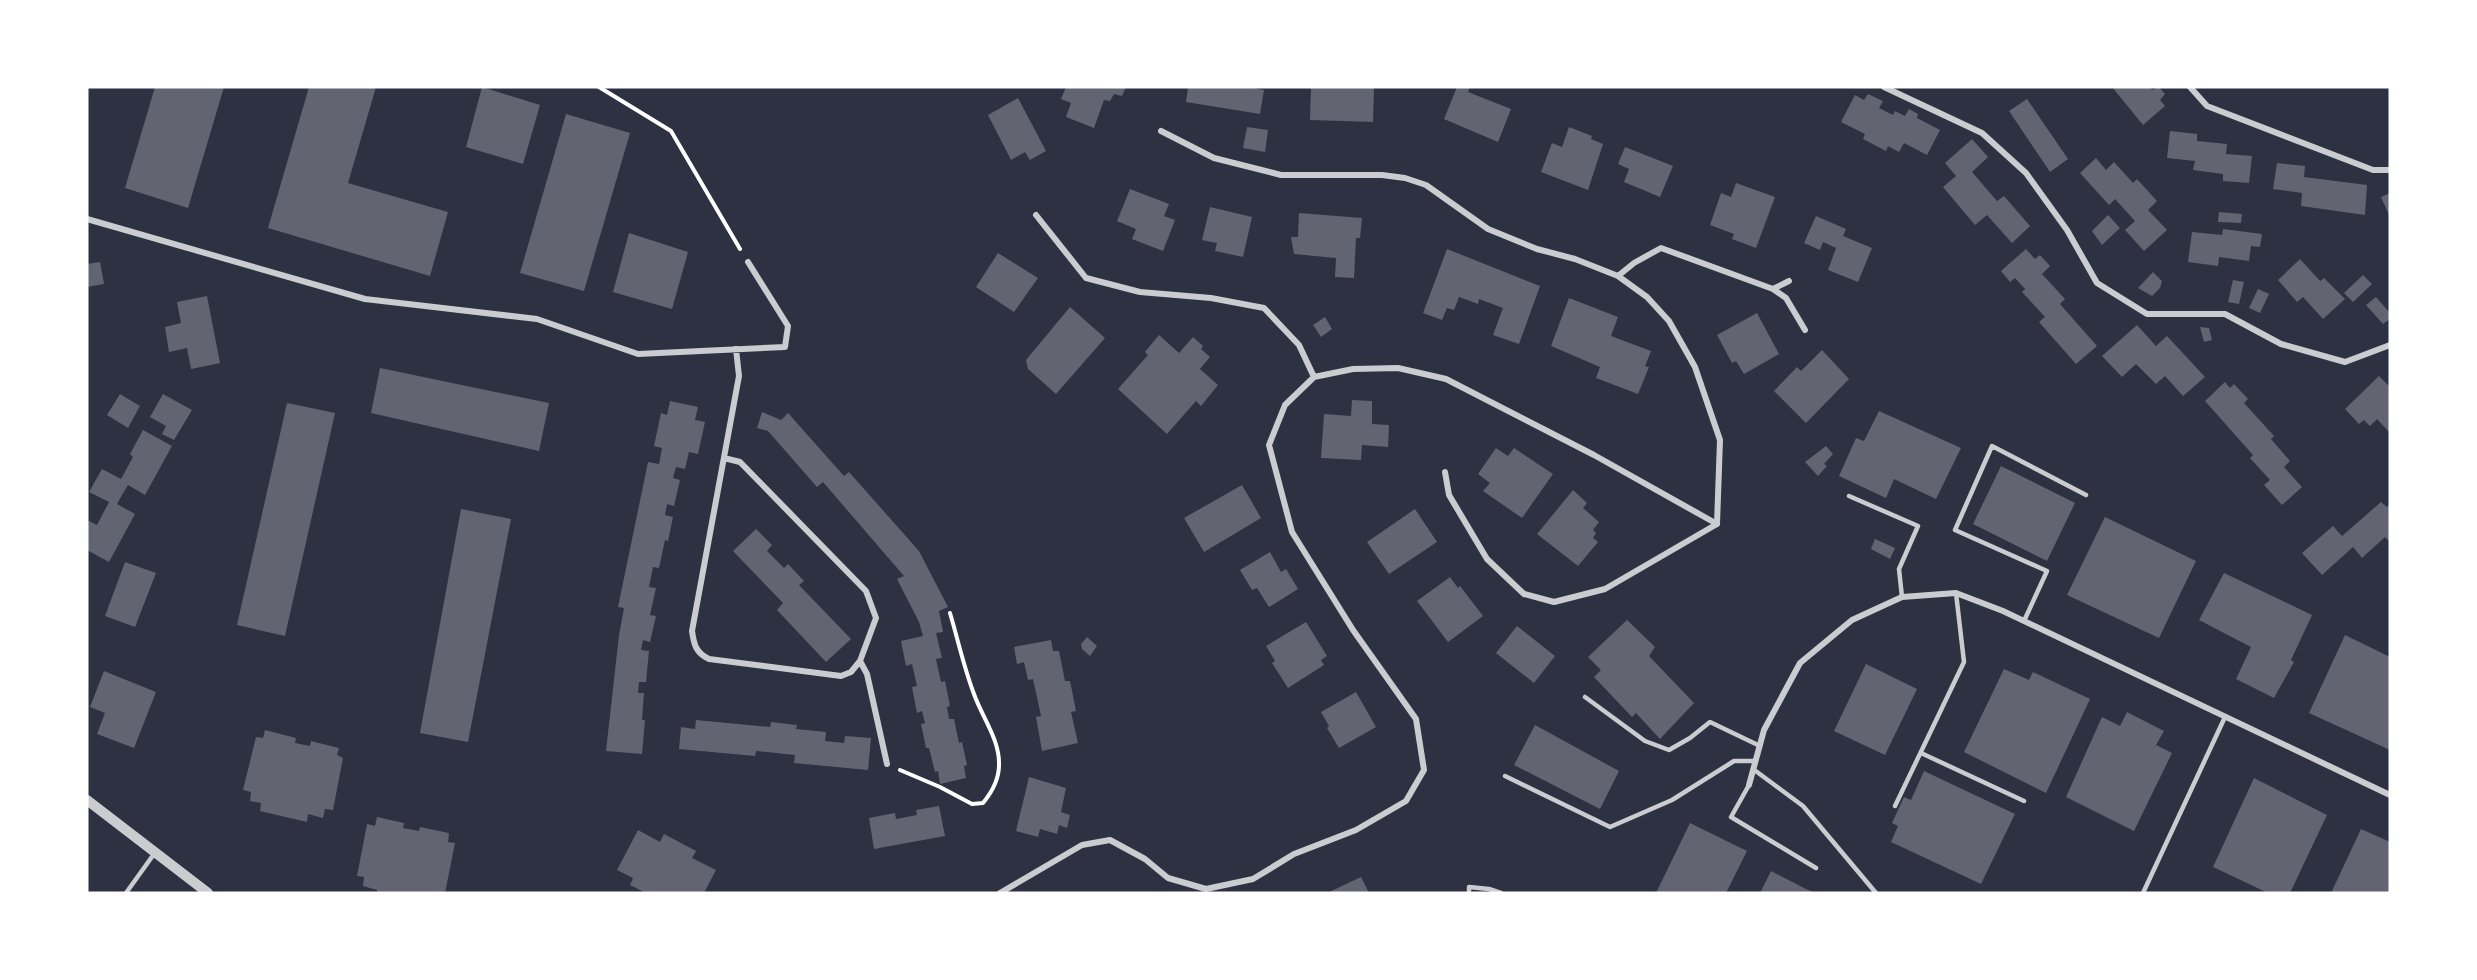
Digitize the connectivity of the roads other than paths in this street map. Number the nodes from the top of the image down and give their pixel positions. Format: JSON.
{"nodes":[{"id":1,"x":1884,"y":87,"type":"edge"},
{"id":2,"x":2190,"y":87,"type":"edge"},
{"id":3,"x":1161,"y":130,"type":"dead end"},
{"id":4,"x":2390,"y":170,"type":"edge"},
{"id":5,"x":1036,"y":215,"type":"dead end"},
{"id":6,"x":87,"y":219,"type":"edge"},
{"id":7,"x":748,"y":262,"type":"road end"},
{"id":8,"x":1618,"y":276,"type":"junction"},
{"id":9,"x":1789,"y":280,"type":"dead end"},
{"id":10,"x":1773,"y":289,"type":"junction"},
{"id":11,"x":1805,"y":330,"type":"dead end"},
{"id":12,"x":2390,"y":345,"type":"edge"},
{"id":13,"x":736,"y":349,"type":"junction"},
{"id":14,"x":1314,"y":377,"type":"junction"},
{"id":15,"x":724,"y":458,"type":"junction"},
{"id":16,"x":1445,"y":472,"type":"dead end"},
{"id":17,"x":2086,"y":495,"type":"dead end"},
{"id":18,"x":1850,"y":496,"type":"dead end"},
{"id":19,"x":1717,"y":524,"type":"junction"},
{"id":20,"x":1956,"y":593,"type":"junction"},
{"id":21,"x":1902,"y":597,"type":"junction"},
{"id":22,"x":2024,"y":621,"type":"junction"},
{"id":23,"x":860,"y":661,"type":"junction"},
{"id":24,"x":1585,"y":697,"type":"dead end"},
{"id":25,"x":2225,"y":717,"type":"junction"},
{"id":26,"x":1760,"y":746,"type":"junction"},
{"id":27,"x":1921,"y":753,"type":"junction"},
{"id":28,"x":1755,"y":761,"type":"junction"},
{"id":29,"x":887,"y":764,"type":"road end"},
{"id":30,"x":1753,"y":769,"type":"junction"},
{"id":31,"x":1504,"y":776,"type":"dead end"},
{"id":32,"x":1749,"y":785,"type":"joint"},
{"id":33,"x":2390,"y":795,"type":"edge"},
{"id":34,"x":87,"y":800,"type":"edge"},
{"id":35,"x":2024,"y":801,"type":"dead end"},
{"id":36,"x":1895,"y":806,"type":"dead end"},
{"id":37,"x":154,"y":853,"type":"junction"},
{"id":38,"x":1816,"y":868,"type":"dead end"},
{"id":39,"x":126,"y":893,"type":"edge"},
{"id":40,"x":208,"y":893,"type":"edge"},
{"id":41,"x":1000,"y":893,"type":"edge"},
{"id":42,"x":1469,"y":893,"type":"edge"},
{"id":43,"x":1502,"y":893,"type":"edge"},
{"id":44,"x":1876,"y":893,"type":"edge"},
{"id":45,"x":2143,"y":893,"type":"edge"}],
"edges":[{"from":1,"to":12,"type":"street"},
{"from":2,"to":4,"type":"street"},
{"from":3,"to":8,"type":"street"},
{"from":5,"to":14,"type":"street"},
{"from":6,"to":13,"type":"street"},
{"from":7,"to":13,"type":"street"},
{"from":8,"to":10,"type":"street"},
{"from":8,"to":19,"type":"street"},
{"from":9,"to":10,"type":"street"},
{"from":10,"to":11,"type":"street"},
{"from":13,"to":15,"type":"street"},
{"from":14,"to":19,"type":"street"},
{"from":14,"to":41,"type":"street"},
{"from":15,"to":23,"type":"street"},
{"from":15,"to":23,"type":"street"},
{"from":16,"to":19,"type":"street"},
{"from":17,"to":22,"type":"lane"},
{"from":18,"to":21,"type":"lane"},
{"from":20,"to":21,"type":"street"},
{"from":20,"to":22,"type":"street"},
{"from":20,"to":27,"type":"lane"},
{"from":21,"to":26,"type":"street"},
{"from":22,"to":25,"type":"street"},
{"from":23,"to":29,"type":"street"},
{"from":24,"to":26,"type":"lane"},
{"from":25,"to":33,"type":"street"},
{"from":25,"to":45,"type":"lane"},
{"from":26,"to":28,"type":"street"},
{"from":27,"to":35,"type":"lane"},
{"from":27,"to":36,"type":"lane"},
{"from":28,"to":30,"type":"street"},
{"from":28,"to":31,"type":"lane"},
{"from":30,"to":32,"type":"street"},
{"from":30,"to":44,"type":"lane"},
{"from":32,"to":38,"type":"lane"},
{"from":34,"to":37,"type":"street"},
{"from":37,"to":39,"type":"lane"},
{"from":37,"to":40,"type":"street"},
{"from":42,"to":43,"type":"lane"}]}
